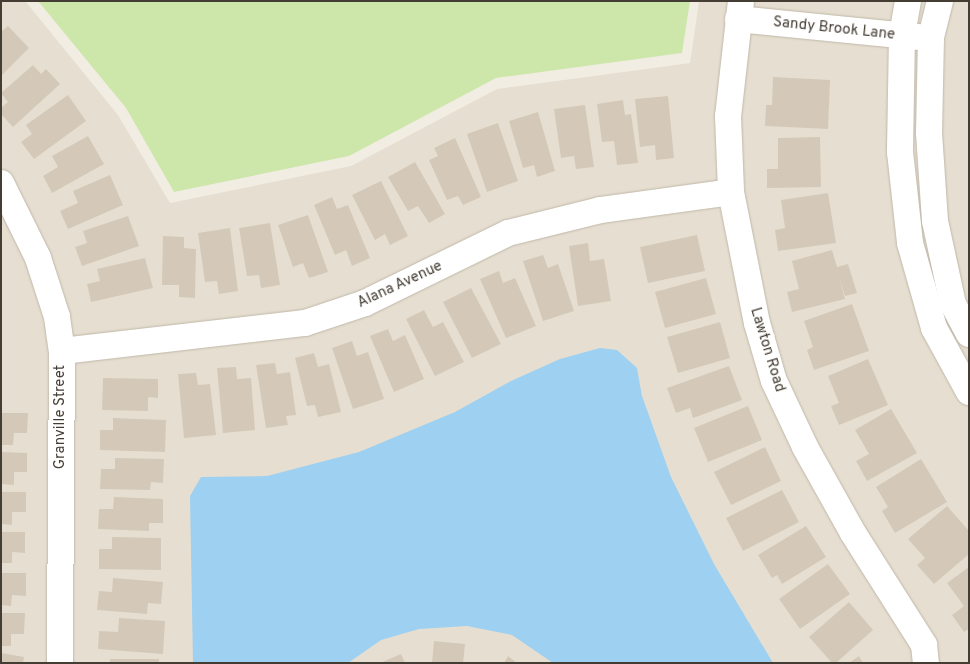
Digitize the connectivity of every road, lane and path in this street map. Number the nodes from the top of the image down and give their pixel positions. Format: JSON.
{"nodes":[{"id":1,"x":908,"y":1,"type":"edge"},
{"id":2,"x":940,"y":1,"type":"edge"},
{"id":3,"x":740,"y":10,"type":"edge"},
{"id":4,"x":902,"y":36,"type":"junction"},
{"id":5,"x":931,"y":38,"type":"junction"},
{"id":6,"x":1,"y":183,"type":"edge"},
{"id":7,"x":731,"y":192,"type":"junction"},
{"id":8,"x":969,"y":334,"type":"edge"},
{"id":9,"x":62,"y":351,"type":"junction"},
{"id":10,"x":969,"y":392,"type":"edge"},
{"id":11,"x":60,"y":663,"type":"edge"},
{"id":12,"x":926,"y":663,"type":"edge"}],
"edges":[{"from":1,"to":4,"type":"street"},
{"from":2,"to":5,"type":"street"},
{"from":3,"to":4,"type":"street","name":"Sandy Brook Lane"},
{"from":3,"to":7,"type":"street","name":"Lawton Road"},
{"from":4,"to":5,"type":"street","name":"Sandy Brook Lane"},
{"from":4,"to":10,"type":"street"},
{"from":5,"to":8,"type":"street"},
{"from":6,"to":9,"type":"street","name":"Granville Street"},
{"from":7,"to":9,"type":"street","name":"Alana Avenue"},
{"from":7,"to":12,"type":"street","name":"Lawton Road"},
{"from":9,"to":11,"type":"street","name":"Granville Street"}]}
